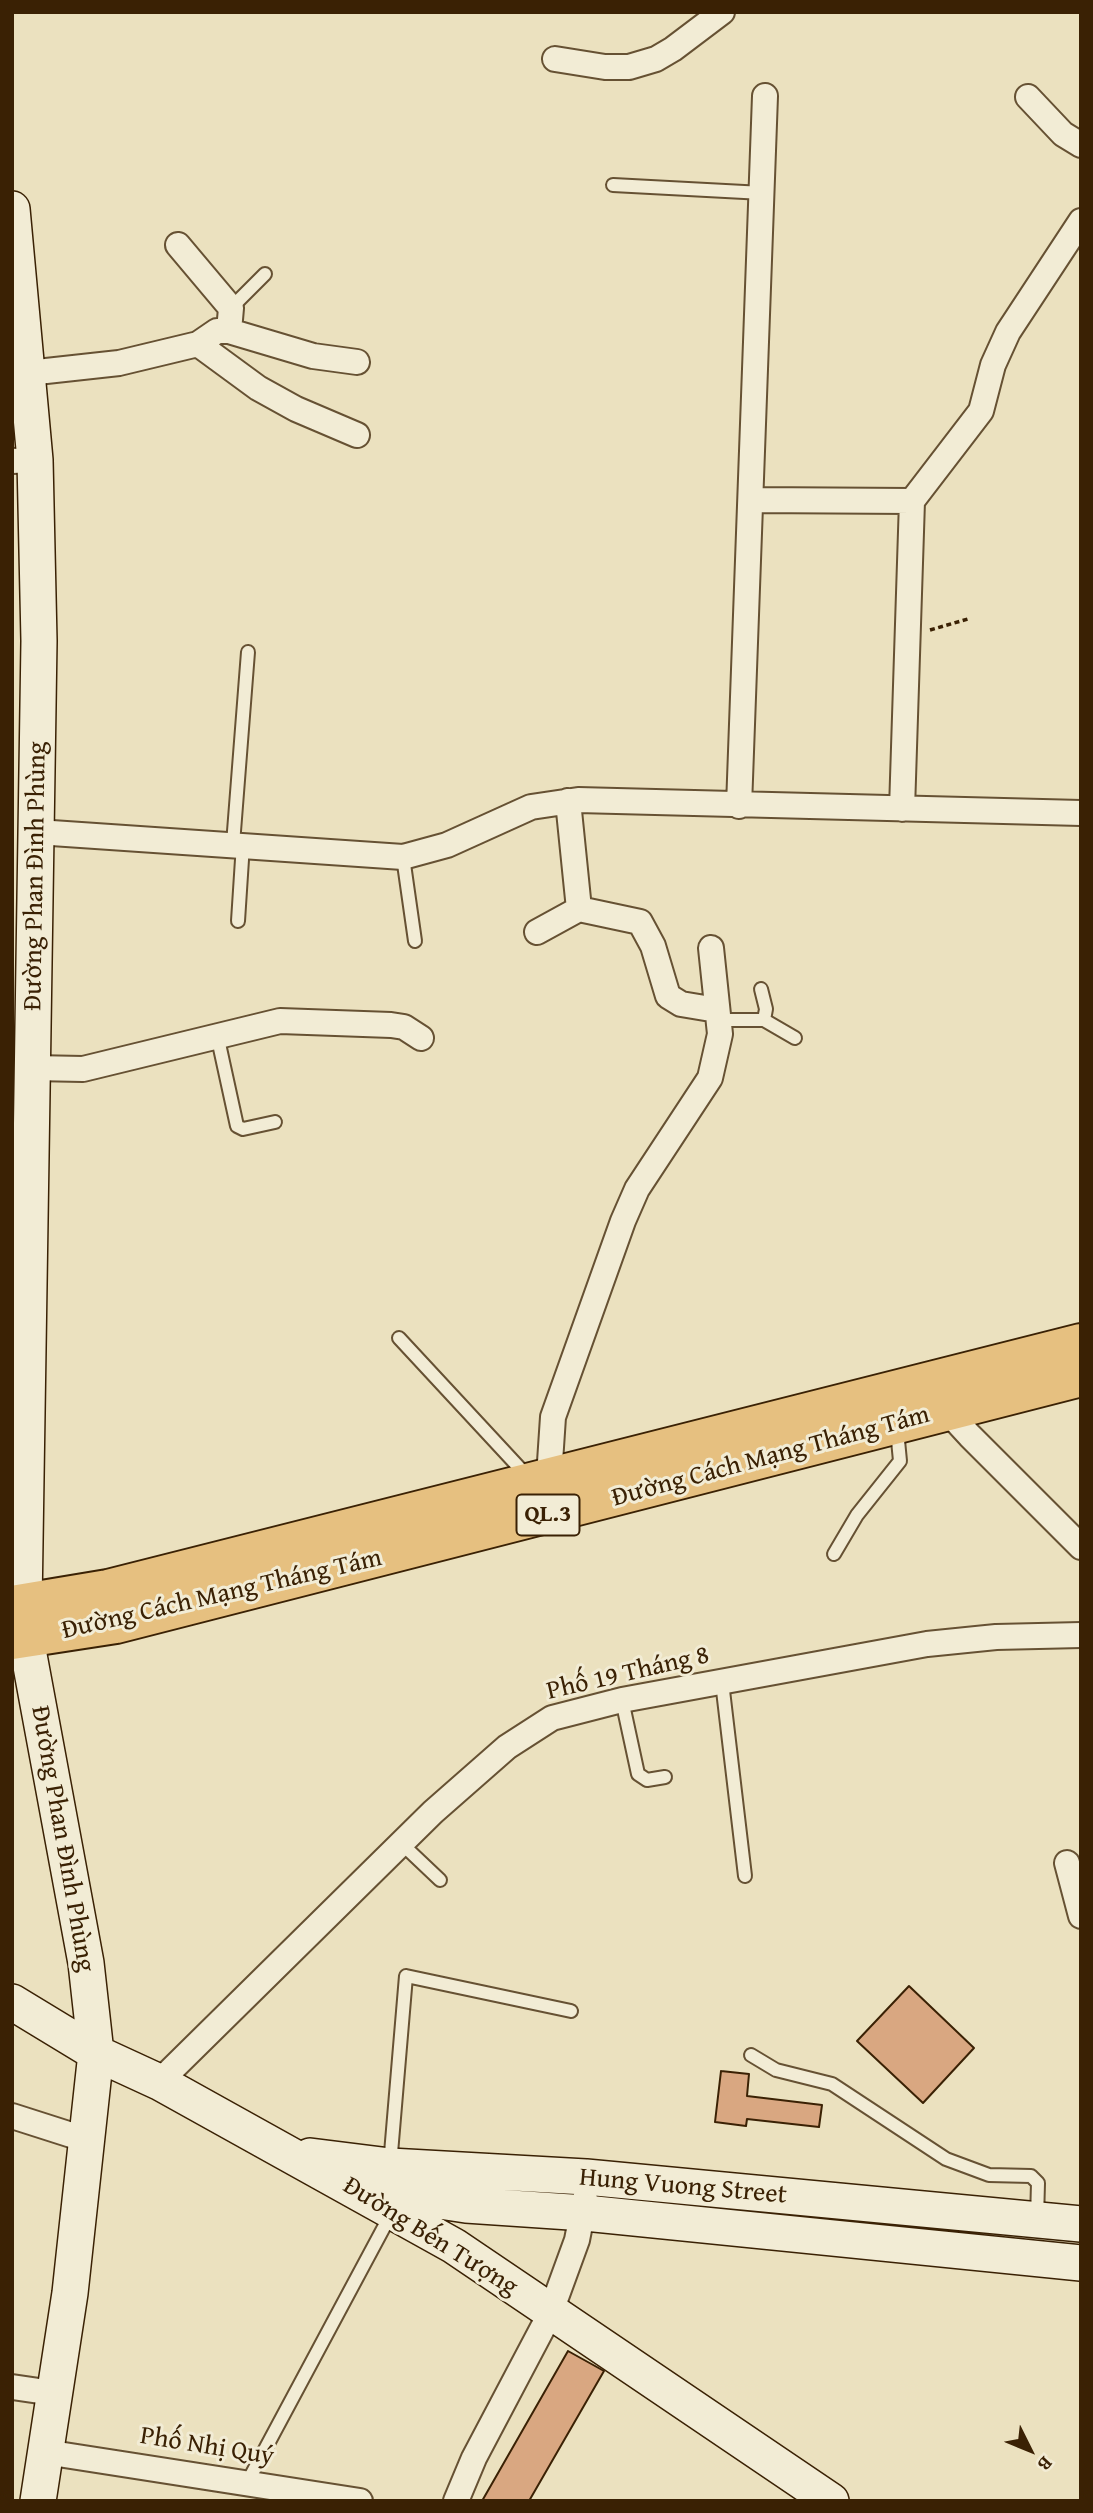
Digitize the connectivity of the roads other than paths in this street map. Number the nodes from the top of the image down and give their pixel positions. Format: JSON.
{"nodes":[{"id":1,"x":718,"y":13,"type":"edge"},
{"id":2,"x":555,"y":58,"type":"dead end"},
{"id":3,"x":765,"y":96,"type":"dead end"},
{"id":4,"x":1027,"y":97,"type":"dead end"},
{"id":5,"x":1081,"y":145,"type":"edge"},
{"id":6,"x":613,"y":185,"type":"dead end"},
{"id":7,"x":762,"y":193,"type":"junction"},
{"id":8,"x":12,"y":209,"type":"edge"},
{"id":9,"x":1081,"y":221,"type":"edge"},
{"id":10,"x":178,"y":244,"type":"dead end"},
{"id":11,"x":265,"y":274,"type":"dead end"},
{"id":12,"x":230,"y":319,"type":"junction"},
{"id":13,"x":198,"y":344,"type":"junction"},
{"id":14,"x":357,"y":362,"type":"dead end"},
{"id":15,"x":27,"y":373,"type":"junction"},
{"id":16,"x":357,"y":435,"type":"dead end"},
{"id":17,"x":23,"y":461,"type":"edge"},
{"id":18,"x":751,"y":500,"type":"junction"},
{"id":19,"x":912,"y":501,"type":"junction"},
{"id":20,"x":248,"y":652,"type":"dead end"},
{"id":21,"x":568,"y":801,"type":"junction"},
{"id":22,"x":739,"y":806,"type":"junction"},
{"id":23,"x":902,"y":809,"type":"junction"},
{"id":24,"x":1081,"y":813,"type":"edge"},
{"id":25,"x":37,"y":832,"type":"junction"},
{"id":26,"x":238,"y":844,"type":"junction"},
{"id":27,"x":403,"y":857,"type":"junction"},
{"id":28,"x":579,"y":909,"type":"junction"},
{"id":29,"x":238,"y":921,"type":"dead end"},
{"id":30,"x":537,"y":932,"type":"dead end"},
{"id":31,"x":415,"y":941,"type":"dead end"},
{"id":32,"x":711,"y":948,"type":"dead end"},
{"id":33,"x":761,"y":989,"type":"dead end"},
{"id":34,"x":717,"y":1015,"type":"junction"},
{"id":35,"x":764,"y":1020,"type":"junction"},
{"id":36,"x":421,"y":1038,"type":"dead end"},
{"id":37,"x":795,"y":1038,"type":"dead end"},
{"id":38,"x":218,"y":1039,"type":"junction"},
{"id":39,"x":26,"y":1048,"type":"edge"},
{"id":40,"x":275,"y":1122,"type":"dead end"},
{"id":41,"x":20,"y":1320,"type":"edge"},
{"id":42,"x":399,"y":1338,"type":"dead end"},
{"id":43,"x":1081,"y":1343,"type":"edge"},
{"id":44,"x":1081,"y":1377,"type":"edge"},
{"id":45,"x":942,"y":1395,"type":"junction"},
{"id":46,"x":891,"y":1408,"type":"junction"},
{"id":47,"x":540,"y":1479,"type":"junction"},
{"id":48,"x":1081,"y":1547,"type":"edge"},
{"id":49,"x":834,"y":1554,"type":"dead end"},
{"id":50,"x":19,"y":1622,"type":"edge"},
{"id":51,"x":1081,"y":1635,"type":"edge"},
{"id":52,"x":722,"y":1682,"type":"junction"},
{"id":53,"x":622,"y":1700,"type":"junction"},
{"id":54,"x":665,"y":1777,"type":"dead end"},
{"id":55,"x":402,"y":1844,"type":"junction"},
{"id":56,"x":1067,"y":1863,"type":"dead end"},
{"id":57,"x":746,"y":1875,"type":"dead end"},
{"id":58,"x":440,"y":1880,"type":"dead end"},
{"id":59,"x":1081,"y":1916,"type":"edge"},
{"id":60,"x":12,"y":2002,"type":"edge"},
{"id":61,"x":570,"y":2011,"type":"dead end"},
{"id":62,"x":96,"y":2053,"type":"junction"},
{"id":63,"x":751,"y":2056,"type":"dead end"},
{"id":64,"x":159,"y":2082,"type":"junction"},
{"id":65,"x":12,"y":2116,"type":"edge"},
{"id":66,"x":87,"y":2140,"type":"junction"},
{"id":67,"x":285,"y":2152,"type":"junction"},
{"id":68,"x":390,"y":2166,"type":"junction"},
{"id":69,"x":586,"y":2177,"type":"junction"},
{"id":70,"x":353,"y":2187,"type":"junction"},
{"id":71,"x":882,"y":2205,"type":"junction"},
{"id":72,"x":393,"y":2210,"type":"junction"},
{"id":73,"x":585,"y":2213,"type":"junction"},
{"id":74,"x":1037,"y":2220,"type":"junction"},
{"id":75,"x":1081,"y":2224,"type":"edge"},
{"id":76,"x":878,"y":2242,"type":"junction"},
{"id":77,"x":1081,"y":2263,"type":"edge"},
{"id":78,"x":550,"y":2314,"type":"junction"},
{"id":79,"x":12,"y":2387,"type":"edge"},
{"id":80,"x":53,"y":2393,"type":"junction"},
{"id":81,"x":46,"y":2452,"type":"junction"},
{"id":82,"x":247,"y":2483,"type":"junction"},
{"id":83,"x":38,"y":2501,"type":"edge"},
{"id":84,"x":360,"y":2501,"type":"edge"},
{"id":85,"x":456,"y":2501,"type":"edge"},
{"id":86,"x":831,"y":2501,"type":"edge"}],
"edges":[{"from":1,"to":2,"type":"street"},
{"from":3,"to":7,"type":"street"},
{"from":4,"to":5,"type":"street"},
{"from":6,"to":7,"type":"lane"},
{"from":7,"to":18,"type":"street"},
{"from":8,"to":15,"type":"street","name":"Đường Phan Đình Phùng"},
{"from":9,"to":19,"type":"street"},
{"from":10,"to":12,"type":"street"},
{"from":11,"to":12,"type":"lane"},
{"from":12,"to":13,"type":"street"},
{"from":12,"to":14,"type":"street"},
{"from":13,"to":15,"type":"street"},
{"from":13,"to":16,"type":"street"},
{"from":15,"to":17,"type":"street","name":"Đường Phan Đình Phùng"},
{"from":17,"to":25,"type":"street","name":"Đường Phan Đình Phùng"},
{"from":18,"to":19,"type":"street"},
{"from":18,"to":22,"type":"street"},
{"from":19,"to":23,"type":"street"},
{"from":20,"to":26,"type":"lane"},
{"from":21,"to":22,"type":"street"},
{"from":21,"to":27,"type":"street"},
{"from":21,"to":28,"type":"street"},
{"from":22,"to":23,"type":"street"},
{"from":23,"to":24,"type":"street"},
{"from":25,"to":26,"type":"street"},
{"from":25,"to":39,"type":"street","name":"Đường Phan Đình Phùng"},
{"from":26,"to":27,"type":"street"},
{"from":26,"to":29,"type":"lane"},
{"from":27,"to":31,"type":"lane"},
{"from":28,"to":30,"type":"street"},
{"from":28,"to":34,"type":"street"},
{"from":32,"to":34,"type":"street"},
{"from":33,"to":35,"type":"lane"},
{"from":34,"to":35,"type":"lane"},
{"from":34,"to":47,"type":"street"},
{"from":35,"to":37,"type":"lane"},
{"from":36,"to":38,"type":"street"},
{"from":38,"to":39,"type":"street"},
{"from":38,"to":40,"type":"lane"},
{"from":39,"to":41,"type":"street","name":"Đường Phan Đình Phùng"},
{"from":41,"to":50,"type":"street","name":"Đường Phan Đình Phùng"},
{"from":42,"to":47,"type":"lane"},
{"from":43,"to":45,"type":"highway","name":"Đường Cách Mạng Tháng Tám","number":"QL.3"},
{"from":44,"to":45,"type":"highway","name":"Đường Cách Mạng Tháng Tám","number":"QL.3"},
{"from":45,"to":46,"type":"highway","name":"Đường Cách Mạng Tháng Tám","number":"QL.3"},
{"from":45,"to":48,"type":"street"},
{"from":46,"to":47,"type":"highway","name":"Đường Cách Mạng Tháng Tám","number":"QL.3"},
{"from":46,"to":49,"type":"lane"},
{"from":46,"to":50,"type":"highway","name":"Đường Cách Mạng Tháng Tám","number":"QL.3"},
{"from":47,"to":50,"type":"highway","name":"Đường Cách Mạng Tháng Tám","number":"QL.3"},
{"from":50,"to":62,"type":"street","name":"Đường Phan Đình Phùng"},
{"from":51,"to":52,"type":"street","name":"Phố 19 Tháng 8"},
{"from":52,"to":53,"type":"street","name":"Phố 19 Tháng 8"},
{"from":52,"to":57,"type":"lane"},
{"from":53,"to":54,"type":"lane"},
{"from":53,"to":55,"type":"street","name":"Phố 19 Tháng 8"},
{"from":55,"to":58,"type":"lane"},
{"from":55,"to":64,"type":"street","name":"Phố 19 Tháng 8"},
{"from":56,"to":59,"type":"street"},
{"from":60,"to":62,"type":"street","name":"Đường Bến Tượng"},
{"from":61,"to":68,"type":"lane"},
{"from":62,"to":64,"type":"street","name":"Đường Bến Tượng"},
{"from":62,"to":66,"type":"street","name":"Đường Phan Đình Phùng"},
{"from":63,"to":74,"type":"lane"},
{"from":64,"to":67,"type":"street","name":"Đường Bến Tượng"},
{"from":65,"to":66,"type":"street"},
{"from":66,"to":80,"type":"street","name":"Đường Phan Đình Phùng"},
{"from":67,"to":68,"type":"street","name":"Hung Vuong Street"},
{"from":67,"to":70,"type":"street","name":"Đường Bến Tượng"},
{"from":68,"to":69,"type":"street","name":"Hung Vuong Street"},
{"from":69,"to":71,"type":"street","name":"Hung Vuong Street"},
{"from":69,"to":73,"type":"street"},
{"from":70,"to":72,"type":"street","name":"Đường Bến Tượng"},
{"from":70,"to":73,"type":"street","name":"Hung Vuong Street"},
{"from":71,"to":74,"type":"street","name":"Hung Vuong Street"},
{"from":71,"to":76,"type":"street"},
{"from":72,"to":78,"type":"street","name":"Đường Bến Tượng"},
{"from":72,"to":82,"type":"lane"},
{"from":73,"to":76,"type":"street","name":"Hung Vuong Street"},
{"from":73,"to":78,"type":"street"},
{"from":74,"to":75,"type":"street","name":"Hung Vuong Street"},
{"from":76,"to":77,"type":"street","name":"Hung Vuong Street"},
{"from":78,"to":85,"type":"street"},
{"from":78,"to":86,"type":"street","name":"Đường Bến Tượng"},
{"from":79,"to":80,"type":"street"},
{"from":80,"to":81,"type":"street","name":"Đường Phan Đình Phùng"},
{"from":81,"to":82,"type":"street","name":"Phố Nhị Quý"},
{"from":81,"to":83,"type":"street","name":"Đường Phan Đình Phùng"},
{"from":82,"to":84,"type":"street","name":"Phố Nhị Quý"}]}
